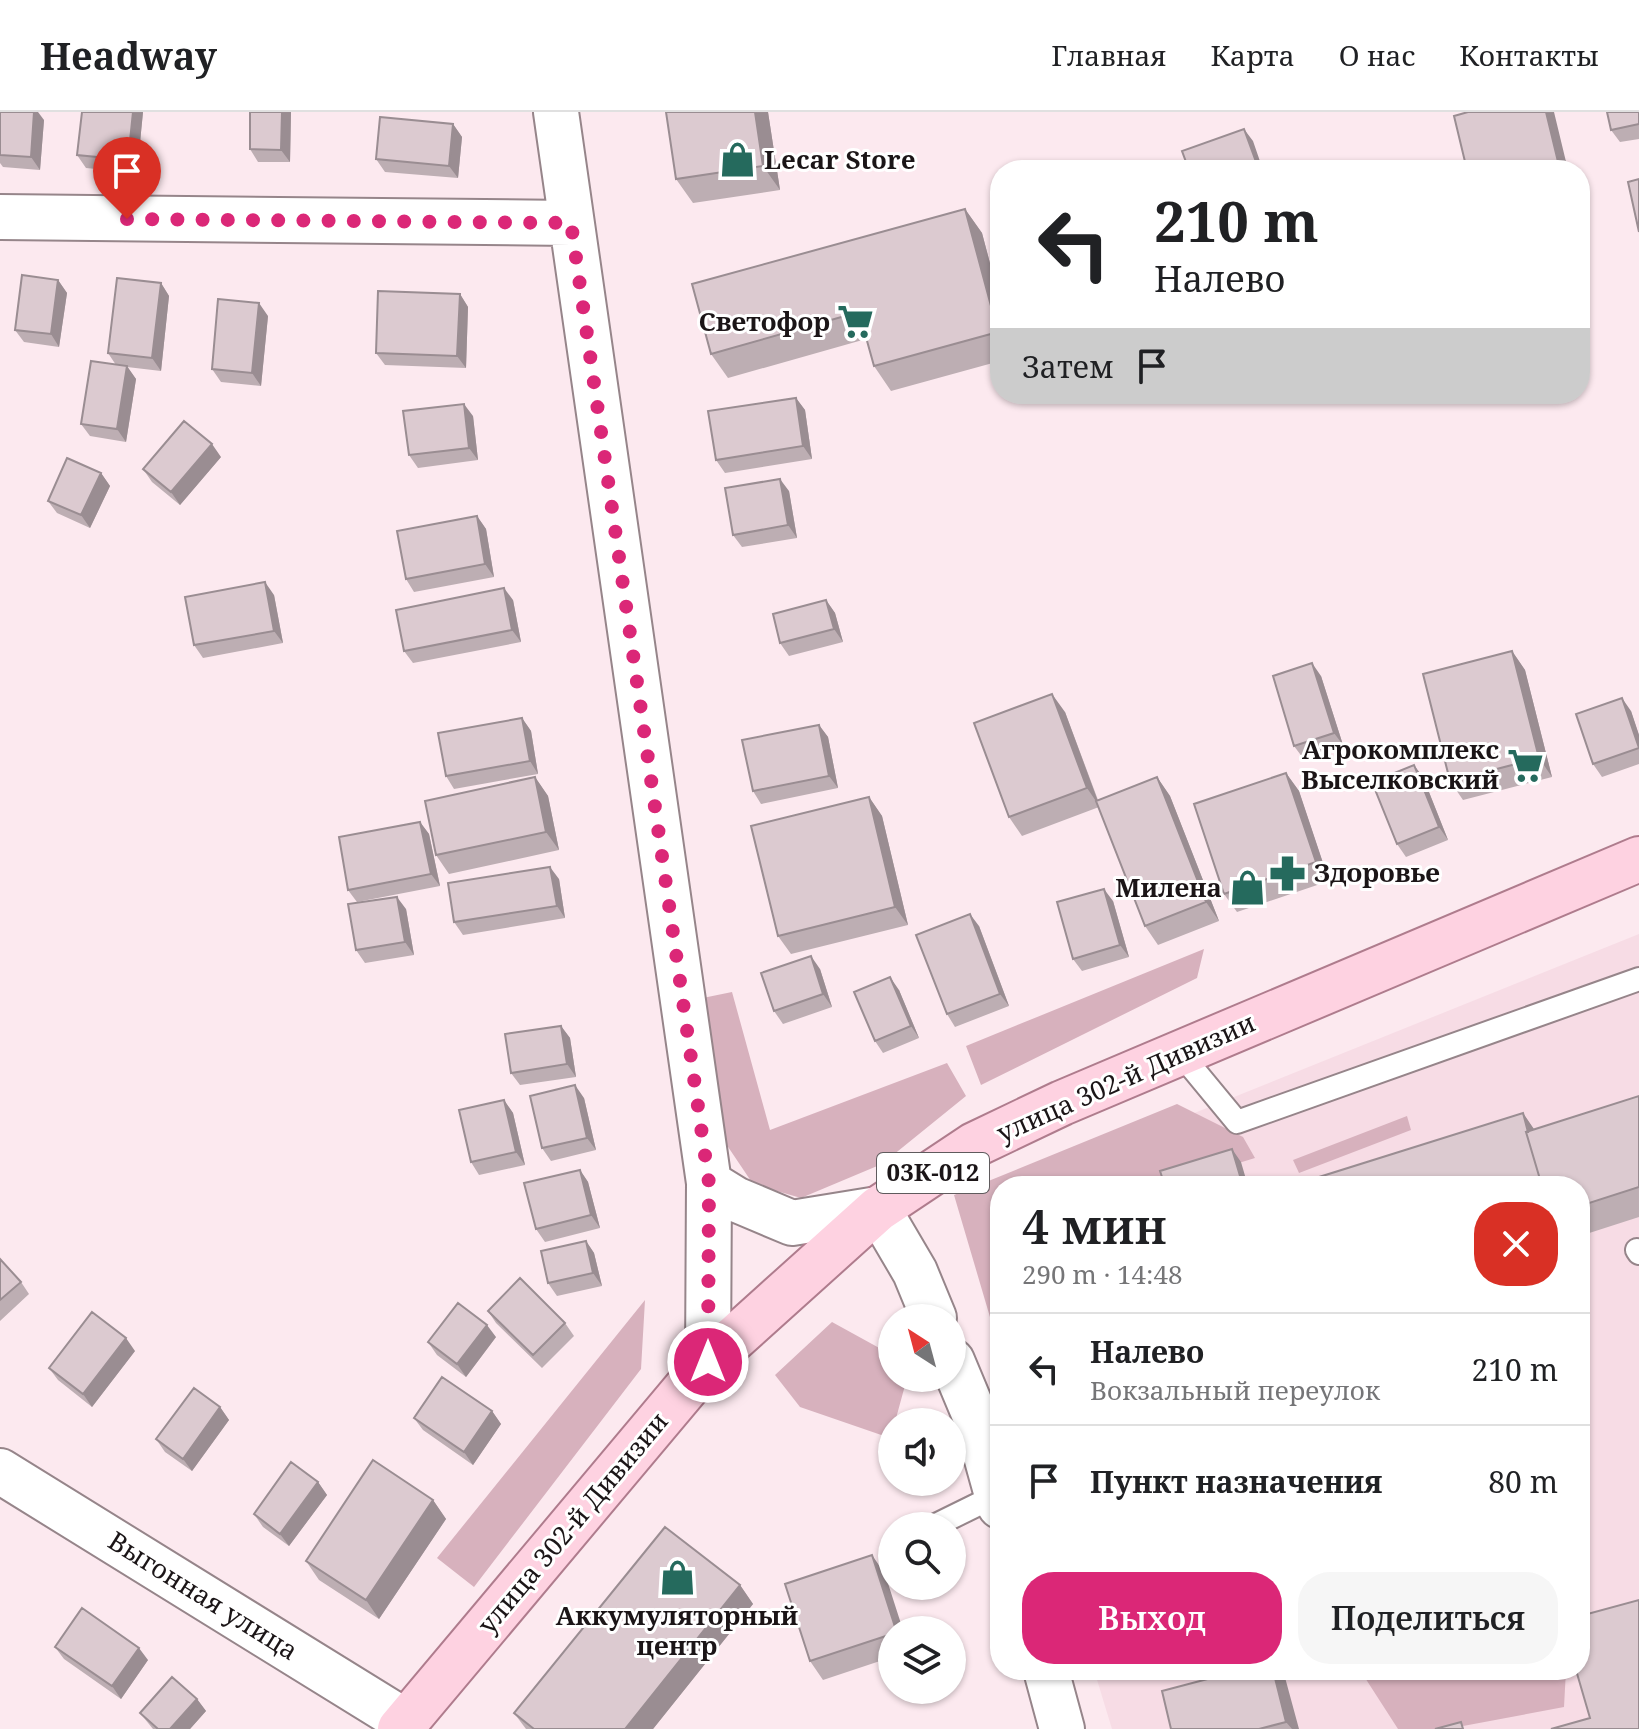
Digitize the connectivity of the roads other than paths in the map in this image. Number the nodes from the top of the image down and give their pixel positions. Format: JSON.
{"nodes":[{"id":1,"x":556,"y":112,"type":"edge"},
{"id":2,"x":0,"y":217,"type":"edge"},
{"id":3,"x":571,"y":223,"type":"junction"},
{"id":4,"x":1639,"y":859,"type":"edge"},
{"id":5,"x":1639,"y":979,"type":"edge"},
{"id":6,"x":1180,"y":1053,"type":"junction"},
{"id":7,"x":709,"y":1183,"type":"junction"},
{"id":8,"x":878,"y":1209,"type":"junction"},
{"id":9,"x":928,"y":1304,"type":"edge"},
{"id":10,"x":708,"y":1362,"type":"junction"},
{"id":11,"x":965,"y":1392,"type":"edge"},
{"id":12,"x":0,"y":1471,"type":"edge"},
{"id":13,"x":990,"y":1471,"type":"edge"},
{"id":14,"x":990,"y":1504,"type":"edge"},
{"id":15,"x":966,"y":1514,"type":"edge"},
{"id":16,"x":1049,"y":1680,"type":"edge"},
{"id":17,"x":403,"y":1725,"type":"edge"},
{"id":18,"x":1062,"y":1729,"type":"edge"}],
"edges":[{"from":1,"to":3,"type":"street"},
{"from":2,"to":3,"type":"street"},
{"from":3,"to":7,"type":"street"},
{"from":4,"to":6,"type":"main road","name":"улица 302-й Дивизии","number":"03К-012"},
{"from":5,"to":6,"type":"lane"},
{"from":6,"to":8,"type":"main road","name":"улица 302-й Дивизии","number":"03К-012"},
{"from":7,"to":8,"type":"street"},
{"from":7,"to":10,"type":"street"},
{"from":8,"to":9,"type":"street"},
{"from":8,"to":10,"type":"main road","name":"улица 302-й Дивизии","number":"03К-012"},
{"from":10,"to":17,"type":"main road","name":"улица 302-й Дивизии","number":"03К-012"},
{"from":11,"to":13,"type":"street"},
{"from":12,"to":17,"type":"street","name":"Выгонная улица"},
{"from":14,"to":15,"type":"lane"},
{"from":16,"to":18,"type":"street"}]}
